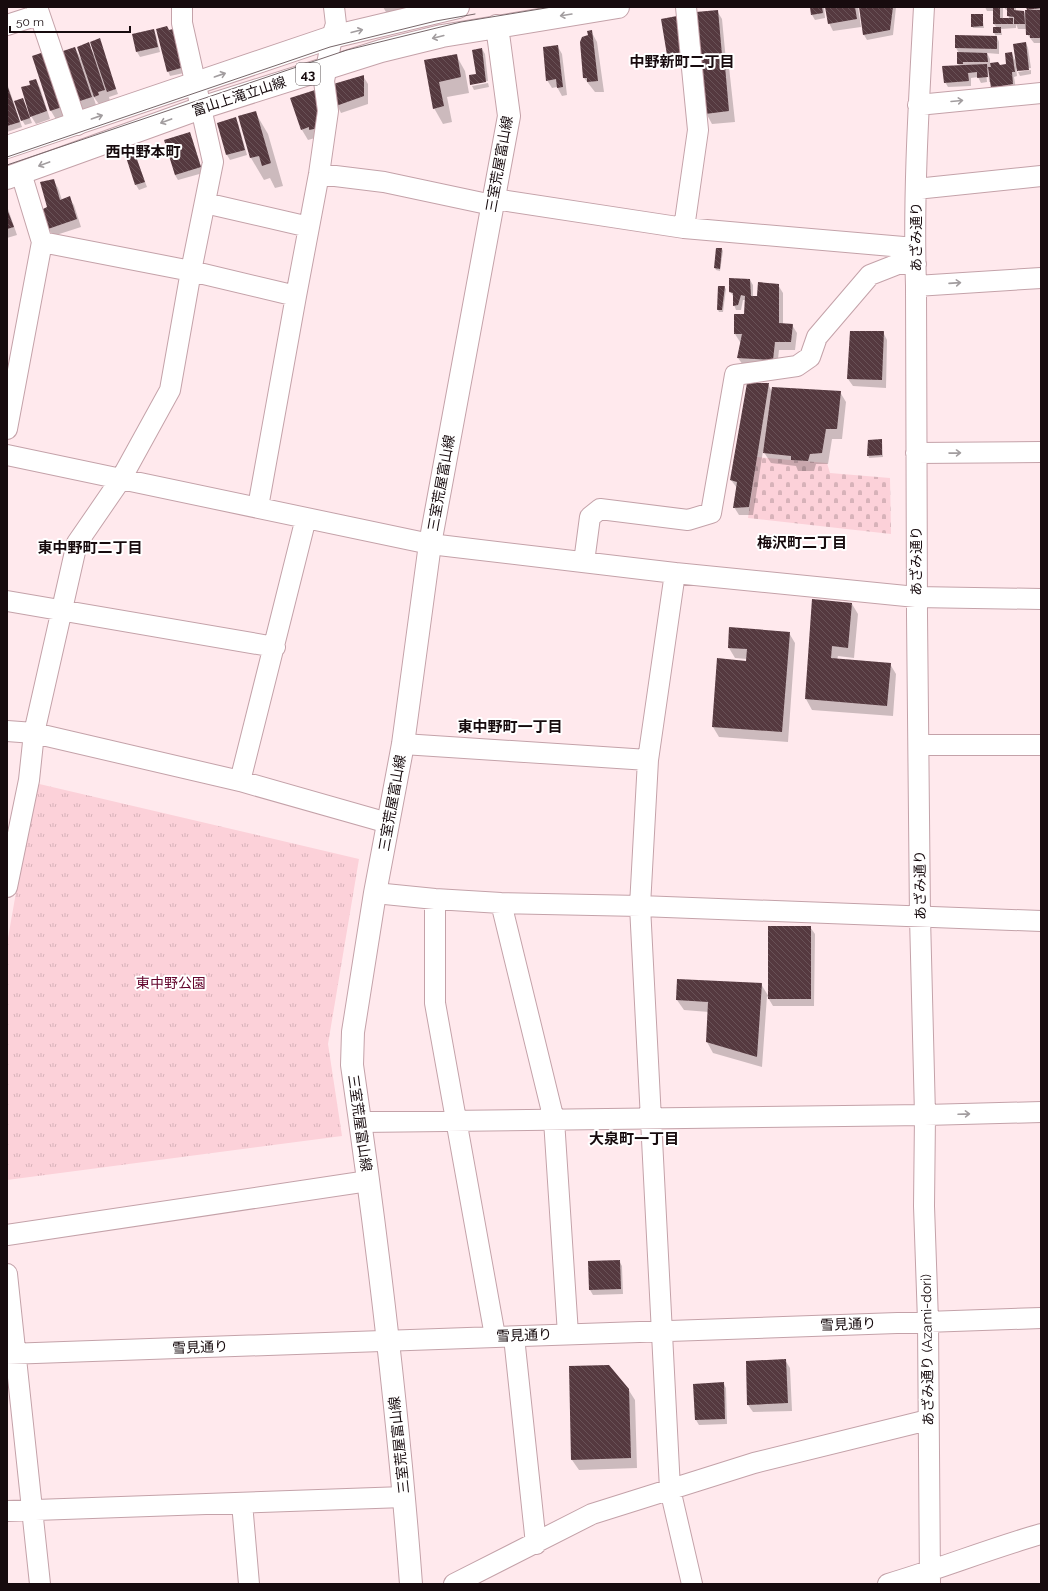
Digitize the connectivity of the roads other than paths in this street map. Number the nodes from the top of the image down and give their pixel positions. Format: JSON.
{"nodes":[{"id":1,"x":182,"y":7,"type":"edge"},
{"id":2,"x":334,"y":7,"type":"edge"},
{"id":3,"x":458,"y":7,"type":"edge"},
{"id":4,"x":618,"y":7,"type":"edge"},
{"id":5,"x":686,"y":7,"type":"edge"},
{"id":6,"x":924,"y":7,"type":"edge"},
{"id":7,"x":38,"y":11,"type":"edge"},
{"id":8,"x":7,"y":25,"type":"edge"},
{"id":9,"x":497,"y":26,"type":"junction"},
{"id":10,"x":332,"y":38,"type":"junction"},
{"id":11,"x":326,"y":68,"type":"junction"},
{"id":12,"x":196,"y":83,"type":"junction"},
{"id":13,"x":1041,"y":92,"type":"edge"},
{"id":14,"x":918,"y":105,"type":"junction"},
{"id":15,"x":201,"y":108,"type":"junction"},
{"id":16,"x":77,"y":125,"type":"junction"},
{"id":17,"x":7,"y":147,"type":"edge"},
{"id":18,"x":319,"y":174,"type":"junction"},
{"id":19,"x":14,"y":175,"type":"edge"},
{"id":20,"x":1041,"y":176,"type":"edge"},
{"id":21,"x":916,"y":189,"type":"junction"},
{"id":22,"x":493,"y":202,"type":"junction"},
{"id":23,"x":205,"y":203,"type":"junction"},
{"id":24,"x":309,"y":227,"type":"junction"},
{"id":25,"x":684,"y":228,"type":"junction"},
{"id":26,"x":42,"y":242,"type":"junction"},
{"id":27,"x":915,"y":256,"type":"junction"},
{"id":28,"x":191,"y":271,"type":"junction"},
{"id":29,"x":1041,"y":278,"type":"edge"},
{"id":30,"x":916,"y":286,"type":"junction"},
{"id":31,"x":296,"y":296,"type":"junction"},
{"id":32,"x":7,"y":429,"type":"edge"},
{"id":33,"x":1041,"y":452,"type":"edge"},
{"id":34,"x":916,"y":453,"type":"junction"},
{"id":35,"x":7,"y":455,"type":"edge"},
{"id":36,"x":121,"y":479,"type":"junction"},
{"id":37,"x":258,"y":507,"type":"junction"},
{"id":38,"x":306,"y":518,"type":"junction"},
{"id":39,"x":430,"y":544,"type":"junction"},
{"id":40,"x":584,"y":562,"type":"junction"},
{"id":41,"x":675,"y":573,"type":"junction"},
{"id":42,"x":916,"y":597,"type":"junction"},
{"id":43,"x":1041,"y":599,"type":"edge"},
{"id":44,"x":7,"y":601,"type":"edge"},
{"id":45,"x":63,"y":610,"type":"junction"},
{"id":46,"x":275,"y":647,"type":"junction"},
{"id":47,"x":7,"y":731,"type":"edge"},
{"id":48,"x":34,"y":733,"type":"junction"},
{"id":49,"x":403,"y":744,"type":"junction"},
{"id":50,"x":919,"y":745,"type":"junction"},
{"id":51,"x":1041,"y":745,"type":"edge"},
{"id":52,"x":648,"y":760,"type":"junction"},
{"id":53,"x":240,"y":781,"type":"junction"},
{"id":54,"x":388,"y":823,"type":"junction"},
{"id":55,"x":7,"y":886,"type":"edge"},
{"id":56,"x":375,"y":893,"type":"junction"},
{"id":57,"x":436,"y":900,"type":"junction"},
{"id":58,"x":501,"y":903,"type":"junction"},
{"id":59,"x":640,"y":906,"type":"junction"},
{"id":60,"x":920,"y":917,"type":"junction"},
{"id":61,"x":1041,"y":921,"type":"edge"},
{"id":62,"x":1041,"y":1112,"type":"edge"},
{"id":63,"x":925,"y":1116,"type":"junction"},
{"id":64,"x":651,"y":1119,"type":"junction"},
{"id":65,"x":554,"y":1120,"type":"junction"},
{"id":66,"x":458,"y":1121,"type":"junction"},
{"id":67,"x":360,"y":1122,"type":"junction"},
{"id":68,"x":368,"y":1181,"type":"junction"},
{"id":69,"x":7,"y":1235,"type":"edge"},
{"id":70,"x":7,"y":1274,"type":"edge"},
{"id":71,"x":1041,"y":1318,"type":"edge"},
{"id":72,"x":928,"y":1321,"type":"junction"},
{"id":73,"x":662,"y":1332,"type":"junction"},
{"id":74,"x":568,"y":1334,"type":"junction"},
{"id":75,"x":505,"y":1336,"type":"junction"},
{"id":76,"x":388,"y":1340,"type":"junction"},
{"id":77,"x":12,"y":1354,"type":"edge"},
{"id":78,"x":928,"y":1420,"type":"junction"},
{"id":79,"x":670,"y":1488,"type":"junction"},
{"id":80,"x":404,"y":1497,"type":"junction"},
{"id":81,"x":242,"y":1503,"type":"junction"},
{"id":82,"x":33,"y":1510,"type":"junction"},
{"id":83,"x":7,"y":1511,"type":"edge"},
{"id":84,"x":1041,"y":1534,"type":"edge"},
{"id":85,"x":536,"y":1544,"type":"junction"},
{"id":86,"x":930,"y":1578,"type":"edge"},
{"id":87,"x":40,"y":1584,"type":"edge"},
{"id":88,"x":249,"y":1584,"type":"edge"},
{"id":89,"x":411,"y":1584,"type":"edge"},
{"id":90,"x":454,"y":1584,"type":"edge"},
{"id":91,"x":692,"y":1584,"type":"edge"},
{"id":92,"x":888,"y":1584,"type":"edge"}],
"edges":[{"from":1,"to":12,"type":"street"},
{"from":2,"to":10,"type":"street"},
{"from":10,"to":3,"type":"main road","name":"富山上滝立山線","number":"43","one_way":true},
{"from":4,"to":9,"type":"main road","name":"富山上滝立山線","number":"43","one_way":true},
{"from":5,"to":25,"type":"street"},
{"from":6,"to":14,"type":"street","name":"あざみ通り"},
{"from":7,"to":8,"type":"street"},
{"from":7,"to":16,"type":"street"},
{"from":9,"to":11,"type":"main road","name":"富山上滝立山線","number":"43","one_way":true},
{"from":9,"to":22,"type":"main road","name":"三室荒屋富山線"},
{"from":10,"to":11,"type":"street"},
{"from":12,"to":10,"type":"main road","name":"富山上滝立山線","number":"43","one_way":true},
{"from":11,"to":15,"type":"main road","name":"富山上滝立山線","number":"43"},
{"from":11,"to":18,"type":"street"},
{"from":12,"to":15,"type":"street"},
{"from":16,"to":12,"type":"main road","name":"富山上滝立山線","number":"43","one_way":true},
{"from":14,"to":13,"type":"street","one_way":true},
{"from":14,"to":21,"type":"street","name":"あざみ通り"},
{"from":15,"to":19,"type":"main road","name":"富山上滝立山線","number":"43","one_way":true},
{"from":15,"to":23,"type":"street"},
{"from":16,"to":17,"type":"main road","name":"富山上滝立山線","number":"43"},
{"from":18,"to":22,"type":"street"},
{"from":18,"to":24,"type":"street"},
{"from":19,"to":26,"type":"street"},
{"from":20,"to":21,"type":"street"},
{"from":21,"to":27,"type":"street","name":"あざみ通り"},
{"from":22,"to":25,"type":"street"},
{"from":22,"to":39,"type":"main road","name":"三室荒屋富山線"},
{"from":23,"to":24,"type":"street"},
{"from":23,"to":28,"type":"street"},
{"from":24,"to":31,"type":"street"},
{"from":25,"to":27,"type":"street"},
{"from":26,"to":28,"type":"street"},
{"from":26,"to":32,"type":"street"},
{"from":27,"to":30,"type":"street","name":"あざみ通り"},
{"from":27,"to":40,"type":"street"},
{"from":28,"to":31,"type":"street"},
{"from":28,"to":36,"type":"street"},
{"from":30,"to":29,"type":"street","one_way":true},
{"from":30,"to":34,"type":"street","name":"あざみ通り"},
{"from":31,"to":37,"type":"street"},
{"from":34,"to":33,"type":"street","one_way":true},
{"from":34,"to":42,"type":"street","name":"あざみ通り"},
{"from":35,"to":36,"type":"street"},
{"from":36,"to":37,"type":"street"},
{"from":36,"to":45,"type":"street"},
{"from":37,"to":38,"type":"street"},
{"from":38,"to":39,"type":"street"},
{"from":38,"to":46,"type":"street"},
{"from":39,"to":40,"type":"street"},
{"from":39,"to":49,"type":"main road","name":"三室荒屋富山線"},
{"from":40,"to":41,"type":"street"},
{"from":41,"to":42,"type":"street"},
{"from":41,"to":52,"type":"street"},
{"from":42,"to":43,"type":"street"},
{"from":42,"to":50,"type":"street","name":"あざみ通り"},
{"from":44,"to":45,"type":"street"},
{"from":45,"to":46,"type":"street"},
{"from":45,"to":48,"type":"street"},
{"from":46,"to":53,"type":"street"},
{"from":47,"to":48,"type":"street"},
{"from":48,"to":53,"type":"street"},
{"from":48,"to":55,"type":"street"},
{"from":49,"to":52,"type":"street"},
{"from":49,"to":54,"type":"main road","name":"三室荒屋富山線"},
{"from":50,"to":51,"type":"street"},
{"from":50,"to":60,"type":"street","name":"あざみ通り"},
{"from":52,"to":59,"type":"street"},
{"from":53,"to":54,"type":"street"},
{"from":54,"to":56,"type":"main road","name":"三室荒屋富山線"},
{"from":56,"to":57,"type":"street"},
{"from":56,"to":67,"type":"main road","name":"三室荒屋富山線"},
{"from":57,"to":58,"type":"street"},
{"from":57,"to":66,"type":"street"},
{"from":58,"to":59,"type":"street"},
{"from":58,"to":65,"type":"street"},
{"from":59,"to":60,"type":"street"},
{"from":59,"to":64,"type":"street"},
{"from":60,"to":61,"type":"street"},
{"from":60,"to":63,"type":"street","name":"あざみ通り"},
{"from":63,"to":62,"type":"street","one_way":true},
{"from":63,"to":64,"type":"street"},
{"from":63,"to":72,"type":"street","name":"あざみ通り (Azami-dori)"},
{"from":64,"to":65,"type":"street"},
{"from":64,"to":73,"type":"street"},
{"from":65,"to":66,"type":"street"},
{"from":65,"to":74,"type":"street"},
{"from":66,"to":67,"type":"street"},
{"from":66,"to":75,"type":"street"},
{"from":67,"to":68,"type":"main road","name":"三室荒屋富山線"},
{"from":68,"to":69,"type":"street"},
{"from":68,"to":76,"type":"main road","name":"三室荒屋富山線"},
{"from":70,"to":77,"type":"street"},
{"from":71,"to":72,"type":"street","name":"雪見通り"},
{"from":72,"to":73,"type":"street","name":"雪見通り"},
{"from":72,"to":78,"type":"street","name":"あざみ通り (Azami-dori)"},
{"from":73,"to":74,"type":"street","name":"雪見通り"},
{"from":73,"to":79,"type":"street"},
{"from":74,"to":75,"type":"street","name":"雪見通り"},
{"from":75,"to":76,"type":"street","name":"雪見通り"},
{"from":75,"to":85,"type":"street"},
{"from":76,"to":77,"type":"street","name":"雪見通り"},
{"from":76,"to":80,"type":"main road","name":"三室荒屋富山線"},
{"from":77,"to":82,"type":"street"},
{"from":78,"to":79,"type":"street"},
{"from":78,"to":86,"type":"street","name":"あざみ通り (Azami-dori)"},
{"from":79,"to":85,"type":"street"},
{"from":79,"to":91,"type":"street"},
{"from":80,"to":81,"type":"street"},
{"from":80,"to":89,"type":"main road","name":"三室荒屋富山線"},
{"from":81,"to":82,"type":"street"},
{"from":81,"to":88,"type":"street"},
{"from":82,"to":83,"type":"street"},
{"from":82,"to":87,"type":"street"},
{"from":84,"to":86,"type":"street"},
{"from":85,"to":90,"type":"street"},
{"from":86,"to":92,"type":"street"}]}
